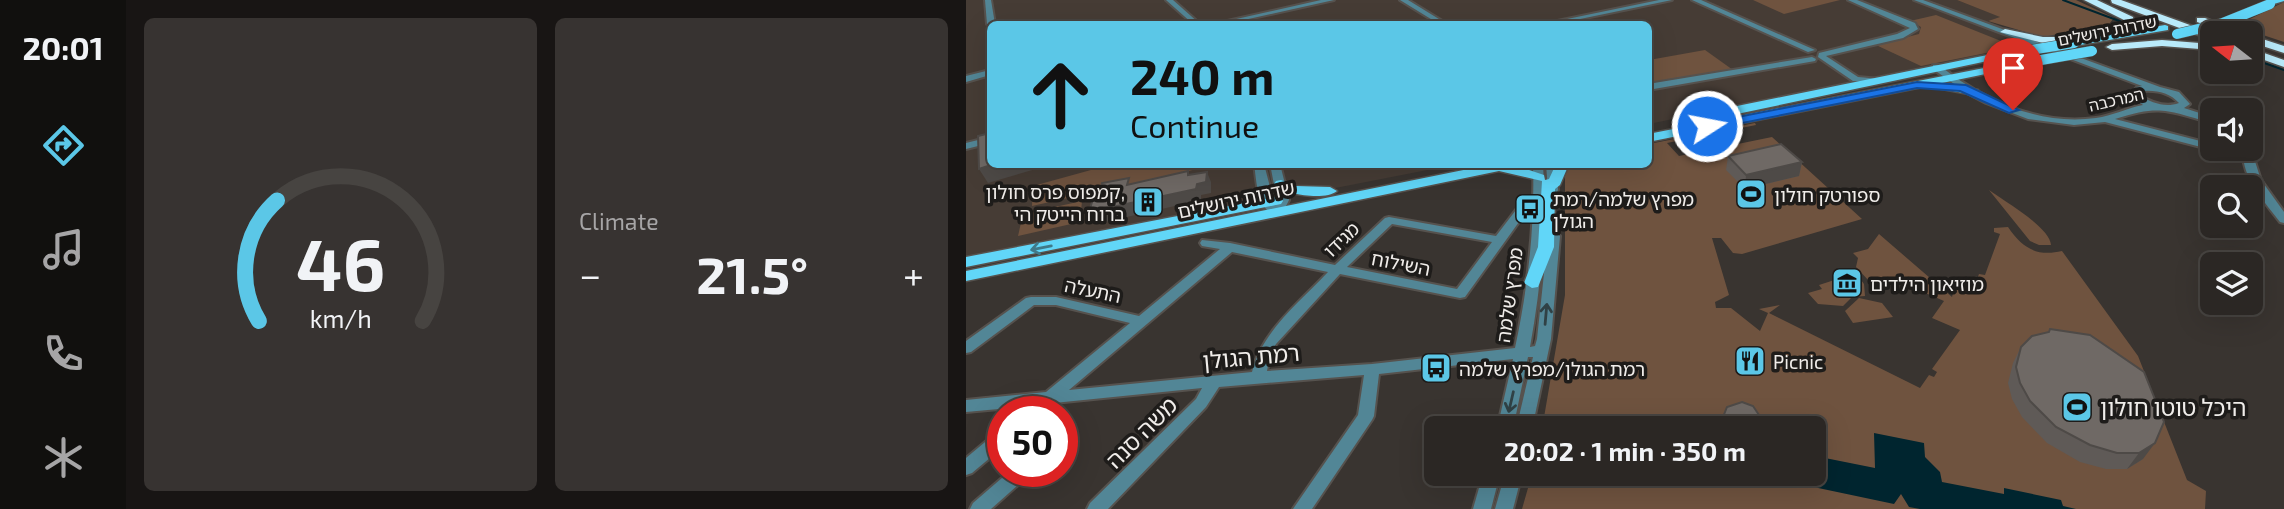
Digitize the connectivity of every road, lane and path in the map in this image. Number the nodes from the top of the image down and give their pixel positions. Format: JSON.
{"nodes":[{"id":1,"x":988,"y":0,"type":"edge"},
{"id":2,"x":1169,"y":0,"type":"edge"},
{"id":3,"x":1331,"y":0,"type":"edge"},
{"id":4,"x":1343,"y":0,"type":"edge"},
{"id":5,"x":1402,"y":0,"type":"edge"},
{"id":6,"x":1413,"y":0,"type":"edge"},
{"id":7,"x":1669,"y":0,"type":"edge"},
{"id":8,"x":1695,"y":0,"type":"edge"},
{"id":9,"x":1851,"y":0,"type":"edge"},
{"id":10,"x":1911,"y":0,"type":"edge"},
{"id":11,"x":1917,"y":0,"type":"edge"},
{"id":12,"x":2089,"y":0,"type":"edge"},
{"id":13,"x":2100,"y":0,"type":"edge"},
{"id":14,"x":2112,"y":0,"type":"edge"},
{"id":15,"x":2130,"y":0,"type":"edge"},
{"id":16,"x":2144,"y":0,"type":"edge"},
{"id":17,"x":2252,"y":0,"type":"edge"},
{"id":18,"x":2278,"y":1,"type":"edge"},
{"id":19,"x":1613,"y":11,"type":"junction"},
{"id":20,"x":991,"y":21,"type":"edge"},
{"id":21,"x":1191,"y":21,"type":"edge"},
{"id":22,"x":1233,"y":21,"type":"edge"},
{"id":23,"x":1247,"y":21,"type":"edge"},
{"id":24,"x":1438,"y":21,"type":"edge"},
{"id":25,"x":1447,"y":21,"type":"edge"},
{"id":26,"x":1554,"y":21,"type":"edge"},
{"id":27,"x":1562,"y":21,"type":"edge"},
{"id":28,"x":2204,"y":21,"type":"edge"},
{"id":29,"x":2200,"y":25,"type":"edge"},
{"id":30,"x":2005,"y":32,"type":"junction"},
{"id":31,"x":2200,"y":33,"type":"edge"},
{"id":32,"x":1782,"y":39,"type":"junction"},
{"id":33,"x":2263,"y":44,"type":"edge"},
{"id":34,"x":2091,"y":45,"type":"junction"},
{"id":35,"x":2200,"y":46,"type":"edge"},
{"id":36,"x":2263,"y":46,"type":"edge"},
{"id":37,"x":2112,"y":47,"type":"junction"},
{"id":38,"x":2284,"y":50,"type":"edge"},
{"id":39,"x":1801,"y":54,"type":"junction"},
{"id":40,"x":1817,"y":55,"type":"junction"},
{"id":41,"x":2284,"y":55,"type":"edge"},
{"id":42,"x":2263,"y":58,"type":"edge"},
{"id":43,"x":1785,"y":63,"type":"junction"},
{"id":44,"x":2284,"y":65,"type":"edge"},
{"id":45,"x":1936,"y":67,"type":"junction"},
{"id":46,"x":1986,"y":71,"type":"junction"},
{"id":47,"x":987,"y":72,"type":"edge"},
{"id":48,"x":966,"y":77,"type":"edge"},
{"id":49,"x":1953,"y":77,"type":"junction"},
{"id":50,"x":1857,"y":82,"type":"junction"},
{"id":51,"x":1917,"y":85,"type":"junction"},
{"id":52,"x":1652,"y":86,"type":"edge"},
{"id":53,"x":2157,"y":89,"type":"junction"},
{"id":54,"x":1978,"y":91,"type":"junction"},
{"id":55,"x":2134,"y":93,"type":"junction"},
{"id":56,"x":2157,"y":106,"type":"junction"},
{"id":57,"x":2175,"y":108,"type":"junction"},
{"id":58,"x":2200,"y":116,"type":"edge"},
{"id":59,"x":2104,"y":119,"type":"junction"},
{"id":60,"x":1652,"y":127,"type":"edge"},
{"id":61,"x":1652,"y":137,"type":"edge"},
{"id":62,"x":987,"y":141,"type":"edge"},
{"id":63,"x":2200,"y":144,"type":"edge"},
{"id":64,"x":966,"y":146,"type":"edge"},
{"id":65,"x":2248,"y":161,"type":"edge"},
{"id":66,"x":1260,"y":168,"type":"edge"},
{"id":67,"x":1276,"y":168,"type":"edge"},
{"id":68,"x":1444,"y":168,"type":"edge"},
{"id":69,"x":1495,"y":168,"type":"edge"},
{"id":70,"x":1480,"y":171,"type":"junction"},
{"id":71,"x":1544,"y":178,"type":"edge"},
{"id":72,"x":1280,"y":184,"type":"junction"},
{"id":73,"x":1264,"y":187,"type":"junction"},
{"id":74,"x":1330,"y":191,"type":"junction"},
{"id":75,"x":1276,"y":205,"type":"junction"},
{"id":76,"x":1523,"y":208,"type":"dead end"},
{"id":77,"x":1228,"y":211,"type":"junction"},
{"id":78,"x":2284,"y":220,"type":"edge"},
{"id":79,"x":1499,"y":240,"type":"junction"},
{"id":80,"x":1206,"y":243,"type":"dead end"},
{"id":81,"x":1230,"y":247,"type":"junction"},
{"id":82,"x":966,"y":262,"type":"edge"},
{"id":83,"x":1337,"y":270,"type":"junction"},
{"id":84,"x":966,"y":276,"type":"edge"},
{"id":85,"x":1532,"y":283,"type":"joint"},
{"id":86,"x":1142,"y":321,"type":"junction"},
{"id":87,"x":966,"y":348,"type":"edge"},
{"id":88,"x":1523,"y":351,"type":"junction"},
{"id":89,"x":1540,"y":351,"type":"junction"},
{"id":90,"x":1372,"y":369,"type":"junction"},
{"id":91,"x":1258,"y":377,"type":"junction"},
{"id":92,"x":1213,"y":383,"type":"junction"},
{"id":93,"x":1052,"y":396,"type":"edge"},
{"id":94,"x":1078,"y":396,"type":"edge"},
{"id":95,"x":987,"y":404,"type":"edge"},
{"id":96,"x":966,"y":406,"type":"edge"},
{"id":97,"x":1508,"y":416,"type":"edge"},
{"id":98,"x":1527,"y":416,"type":"edge"},
{"id":99,"x":987,"y":450,"type":"edge"},
{"id":100,"x":966,"y":468,"type":"edge"},
{"id":101,"x":1489,"y":486,"type":"edge"},
{"id":102,"x":1511,"y":486,"type":"edge"},
{"id":103,"x":1004,"y":487,"type":"edge"},
{"id":104,"x":979,"y":509,"type":"edge"},
{"id":105,"x":1096,"y":509,"type":"edge"},
{"id":106,"x":1302,"y":509,"type":"edge"},
{"id":107,"x":1482,"y":509,"type":"edge"},
{"id":108,"x":1504,"y":509,"type":"edge"}],
"edges":[{"from":1,"to":20,"type":"street"},
{"from":2,"to":21,"type":"street"},
{"from":3,"to":22,"type":"street"},
{"from":4,"to":23,"type":"street"},
{"from":5,"to":24,"type":"street"},
{"from":6,"to":25,"type":"street"},
{"from":7,"to":19,"type":"street"},
{"from":8,"to":32,"type":"street"},
{"from":9,"to":40,"type":"street"},
{"from":10,"to":55,"type":"street","name":"המרכבה"},
{"from":11,"to":30,"type":"street","name":"המרכבה"},
{"from":12,"to":30,"type":"highway"},
{"from":13,"to":34,"type":"highway"},
{"from":14,"to":31,"type":"highway"},
{"from":15,"to":29,"type":"highway"},
{"from":16,"to":28,"type":"highway"},
{"from":17,"to":34,"type":"main road","name":"שדרות ירושלים"},
{"from":18,"to":37,"type":"main road","name":"שדרות ירושלים","bridge":true},
{"from":19,"to":26,"type":"street"},
{"from":19,"to":27,"type":"street"},
{"from":30,"to":53,"type":"street","name":"המרכבה"},
{"from":32,"to":39,"type":"street"},
{"from":32,"to":40,"type":"street"},
{"from":33,"to":38,"type":"highway"},
{"from":34,"to":37,"type":"main road","name":"שדרות ירושלים"},
{"from":34,"to":45,"type":"main road","name":"שדרות ירושלים","bridge":true},
{"from":34,"to":46,"type":"main road","name":"שדרות ירושלים","bridge":true},
{"from":35,"to":37,"type":"highway"},
{"from":36,"to":41,"type":"highway"},
{"from":39,"to":40,"type":"street"},
{"from":39,"to":43,"type":"street"},
{"from":40,"to":43,"type":"street"},
{"from":40,"to":50,"type":"street"},
{"from":42,"to":44,"type":"highway"},
{"from":43,"to":52,"type":"street"},
{"from":45,"to":49,"type":"street","name":"המרכבה"},
{"from":45,"to":50,"type":"main road","name":"שדרות ירושלים"},
{"from":46,"to":49,"type":"main road","name":"שדרות ירושלים"},
{"from":46,"to":54,"type":"main road"},
{"from":47,"to":48,"type":"street"},
{"from":49,"to":51,"type":"main road","name":"שדרות ירושלים"},
{"from":49,"to":54,"type":"street","name":"המרכבה"},
{"from":50,"to":60,"type":"main road","name":"שדרות ירושלים"},
{"from":51,"to":54,"type":"main road"},
{"from":51,"to":61,"type":"main road","name":"שדרות ירושלים"},
{"from":53,"to":55,"type":"street"},
{"from":53,"to":57,"type":"street","name":"המרכבה"},
{"from":54,"to":55,"type":"street","name":"המרכבה"},
{"from":54,"to":59,"type":"street","name":"המרכבה"},
{"from":55,"to":56,"type":"street"},
{"from":56,"to":57,"type":"street"},
{"from":56,"to":59,"type":"street","name":"המרכבה"},
{"from":57,"to":58,"type":"street"},
{"from":59,"to":63,"type":"street"},
{"from":62,"to":64,"type":"street"},
{"from":65,"to":78,"type":"street"},
{"from":66,"to":73,"type":"street"},
{"from":67,"to":72,"type":"street"},
{"from":68,"to":74,"type":"main road","name":"שדרות ירושלים"},
{"from":69,"to":70,"type":"main road","name":"שדרות ירושלים"},
{"from":70,"to":71,"type":"main road"},
{"from":70,"to":75,"type":"main road","name":"שדרות ירושלים"},
{"from":71,"to":85,"type":"main road"},
{"from":89,"to":71,"type":"street","name":"מפרץ שלמה","one_way":true},
{"from":72,"to":74,"type":"main road"},
{"from":72,"to":75,"type":"street"},
{"from":73,"to":75,"type":"street"},
{"from":73,"to":77,"type":"main road"},
{"from":74,"to":75,"type":"main road","name":"שדרות ירושלים"},
{"from":75,"to":77,"type":"main road","name":"שדרות ירושלים"},
{"from":75,"to":84,"type":"main road","name":"שדרות ירושלים"},
{"from":76,"to":79,"type":"street","name":"השילוח"},
{"from":77,"to":82,"type":"main road","name":"שדרות ירושלים","one_way":true},
{"from":79,"to":83,"type":"street","name":"מגידו"},
{"from":79,"to":83,"type":"street","name":"השילוח"},
{"from":80,"to":81,"type":"street","name":"השילוח"},
{"from":81,"to":83,"type":"street","name":"השילוח"},
{"from":81,"to":86,"type":"street"},
{"from":83,"to":91,"type":"street","name":"מגידו"},
{"from":85,"to":88,"type":"street","name":"מפרץ שלמה"},
{"from":86,"to":87,"type":"street","name":"התעלה"},
{"from":86,"to":93,"type":"street"},
{"from":88,"to":89,"type":"street","name":"רמת הגולן"},
{"from":88,"to":90,"type":"street","name":"רמת הגולן"},
{"from":88,"to":97,"type":"street","name":"מפרץ שלמה","one_way":true},
{"from":89,"to":98,"type":"street","name":"מפרץ שלמה"},
{"from":90,"to":91,"type":"street","name":"רמת הגולן"},
{"from":90,"to":106,"type":"street"},
{"from":91,"to":92,"type":"street","name":"רמת הגולן"},
{"from":92,"to":94,"type":"street","name":"רמת הגולן"},
{"from":92,"to":105,"type":"street","name":"משה סנה"},
{"from":95,"to":96,"type":"street","name":"רמת הגולן"},
{"from":99,"to":100,"type":"street"},
{"from":101,"to":107,"type":"street"},
{"from":102,"to":108,"type":"street"},
{"from":103,"to":104,"type":"street"}]}
